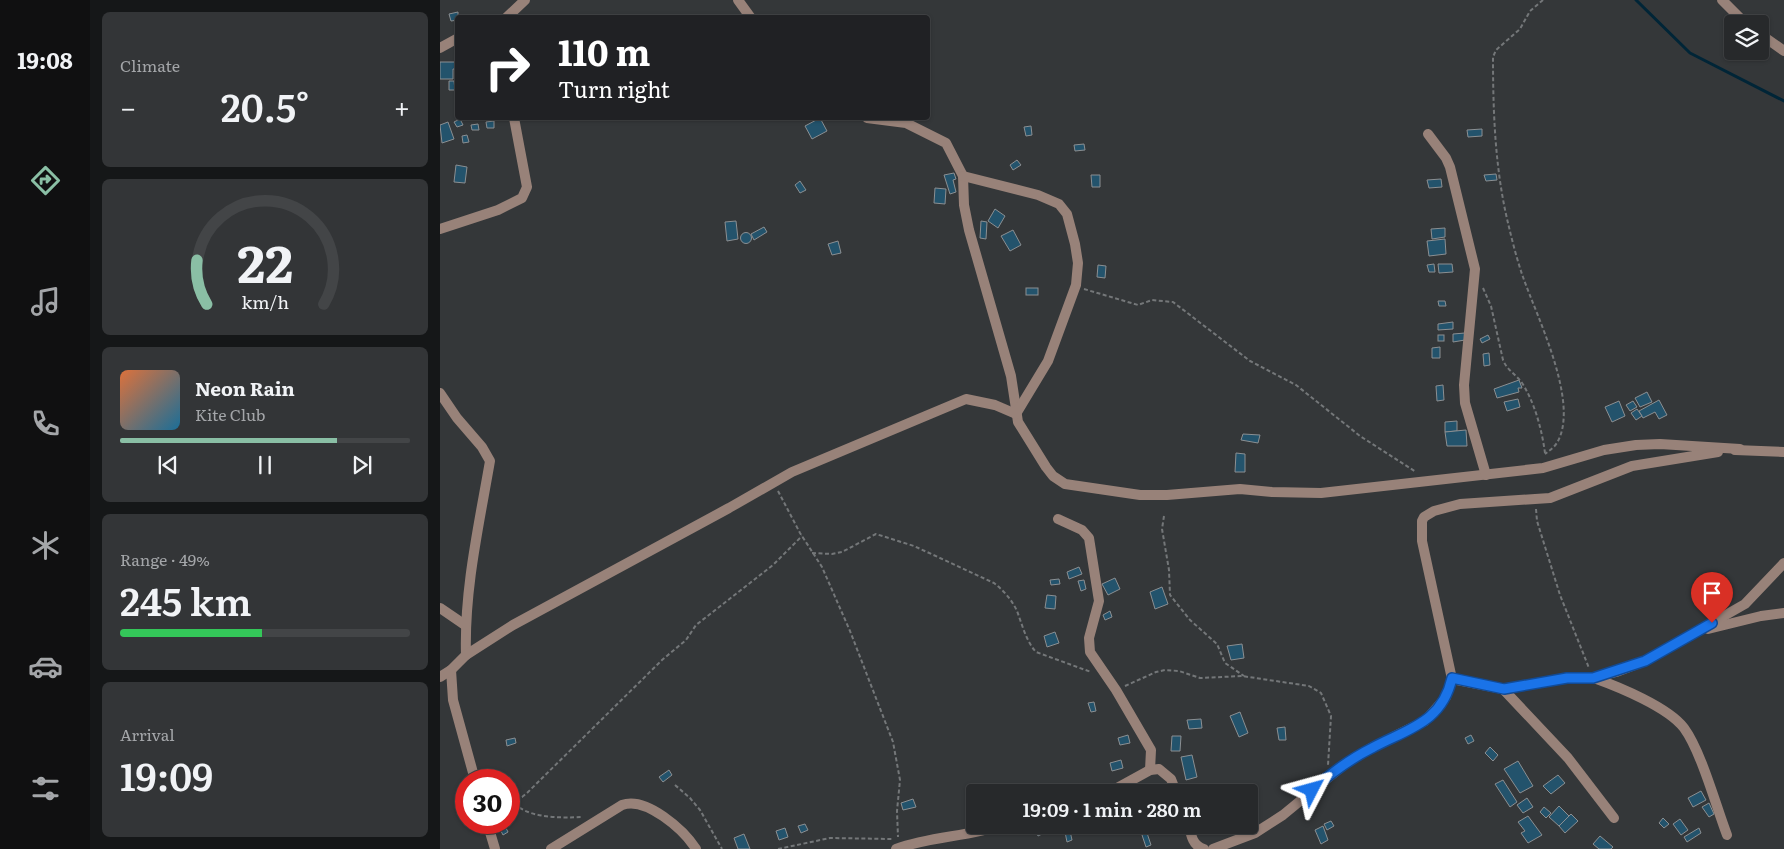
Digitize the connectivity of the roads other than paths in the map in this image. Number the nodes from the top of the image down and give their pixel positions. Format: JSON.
{"nodes":[{"id":1,"x":525,"y":0,"type":"edge"},
{"id":2,"x":738,"y":0,"type":"edge"},
{"id":3,"x":1722,"y":0,"type":"edge"},
{"id":4,"x":509,"y":15,"type":"edge"},
{"id":5,"x":749,"y":15,"type":"edge"},
{"id":6,"x":1736,"y":15,"type":"edge"},
{"id":7,"x":455,"y":40,"type":"edge"},
{"id":8,"x":1769,"y":40,"type":"edge"},
{"id":9,"x":440,"y":48,"type":"edge"},
{"id":10,"x":1784,"y":51,"type":"edge"},
{"id":11,"x":514,"y":120,"type":"edge"},
{"id":12,"x":881,"y":120,"type":"edge"},
{"id":13,"x":1428,"y":134,"type":"dead end"},
{"id":14,"x":963,"y":176,"type":"junction"},
{"id":15,"x":440,"y":229,"type":"edge"},
{"id":16,"x":440,"y":393,"type":"edge"},
{"id":17,"x":1016,"y":414,"type":"junction"},
{"id":18,"x":1740,"y":449,"type":"junction"},
{"id":19,"x":1784,"y":452,"type":"edge"},
{"id":20,"x":1486,"y":475,"type":"junction"},
{"id":21,"x":1058,"y":519,"type":"dead end"},
{"id":22,"x":1784,"y":563,"type":"edge"},
{"id":23,"x":440,"y":608,"type":"edge"},
{"id":24,"x":1784,"y":613,"type":"edge"},
{"id":25,"x":465,"y":625,"type":"junction"},
{"id":26,"x":1695,"y":633,"type":"junction"},
{"id":27,"x":466,"y":655,"type":"junction"},
{"id":28,"x":451,"y":670,"type":"junction"},
{"id":29,"x":440,"y":677,"type":"edge"},
{"id":30,"x":1452,"y":678,"type":"junction"},
{"id":31,"x":1593,"y":678,"type":"junction"},
{"id":32,"x":1504,"y":689,"type":"junction"},
{"id":33,"x":472,"y":769,"type":"edge"},
{"id":34,"x":1150,"y":770,"type":"junction"},
{"id":35,"x":1125,"y":784,"type":"edge"},
{"id":36,"x":1171,"y":784,"type":"edge"},
{"id":37,"x":1614,"y":818,"type":"dead end"},
{"id":38,"x":491,"y":834,"type":"edge"},
{"id":39,"x":969,"y":834,"type":"edge"},
{"id":40,"x":1191,"y":834,"type":"edge"},
{"id":41,"x":1727,"y":835,"type":"dead end"},
{"id":42,"x":495,"y":849,"type":"edge"},
{"id":43,"x":552,"y":849,"type":"edge"},
{"id":44,"x":696,"y":849,"type":"edge"},
{"id":45,"x":896,"y":849,"type":"edge"},
{"id":46,"x":1204,"y":849,"type":"edge"},
{"id":47,"x":1213,"y":849,"type":"edge"},
{"id":48,"x":1218,"y":849,"type":"edge"}],
"edges":[{"from":1,"to":4,"type":"street"},
{"from":2,"to":5,"type":"street"},
{"from":3,"to":6,"type":"street"},
{"from":7,"to":9,"type":"street"},
{"from":8,"to":10,"type":"street"},
{"from":11,"to":15,"type":"street"},
{"from":12,"to":14,"type":"street"},
{"from":13,"to":20,"type":"street"},
{"from":14,"to":17,"type":"street"},
{"from":14,"to":17,"type":"street"},
{"from":16,"to":25,"type":"street"},
{"from":17,"to":20,"type":"street"},
{"from":17,"to":27,"type":"street"},
{"from":18,"to":19,"type":"street"},
{"from":18,"to":20,"type":"street"},
{"from":18,"to":30,"type":"street"},
{"from":21,"to":34,"type":"street"},
{"from":22,"to":26,"type":"street"},
{"from":23,"to":25,"type":"street"},
{"from":24,"to":26,"type":"street"},
{"from":25,"to":27,"type":"street"},
{"from":26,"to":31,"type":"street"},
{"from":27,"to":28,"type":"street"},
{"from":28,"to":29,"type":"street"},
{"from":28,"to":33,"type":"street"},
{"from":30,"to":32,"type":"street"},
{"from":30,"to":48,"type":"street"},
{"from":31,"to":32,"type":"street"},
{"from":31,"to":41,"type":"street"},
{"from":32,"to":37,"type":"street"},
{"from":34,"to":35,"type":"street"},
{"from":34,"to":36,"type":"street"},
{"from":38,"to":42,"type":"street"},
{"from":39,"to":45,"type":"street"},
{"from":40,"to":46,"type":"street"},
{"from":43,"to":44,"type":"street"},
{"from":47,"to":48,"type":"street"}]}
